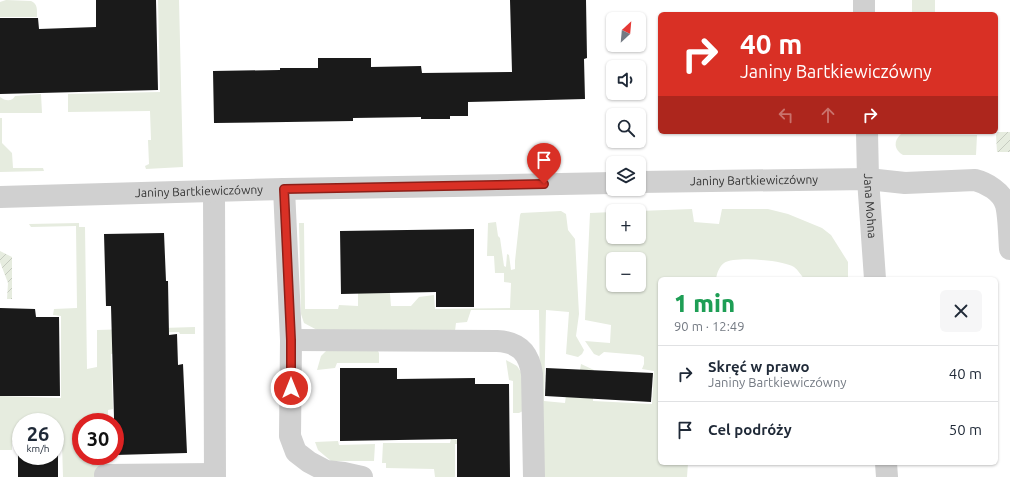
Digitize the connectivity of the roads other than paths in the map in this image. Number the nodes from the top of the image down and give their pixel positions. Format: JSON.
{"nodes":[{"id":1,"x":864,"y":0,"type":"edge"},
{"id":2,"x":864,"y":12,"type":"edge"},
{"id":3,"x":867,"y":134,"type":"edge"},
{"id":4,"x":868,"y":179,"type":"junction"},
{"id":5,"x":646,"y":182,"type":"edge"},
{"id":6,"x":606,"y":183,"type":"edge"},
{"id":7,"x":284,"y":189,"type":"junction"},
{"id":8,"x":214,"y":191,"type":"junction"},
{"id":9,"x":0,"y":197,"type":"edge"},
{"id":10,"x":1010,"y":249,"type":"edge"},
{"id":11,"x":875,"y":277,"type":"edge"},
{"id":12,"x":291,"y":340,"type":"junction"},
{"id":13,"x":886,"y":465,"type":"edge"},
{"id":14,"x":105,"y":475,"type":"dead end"},
{"id":15,"x":214,"y":476,"type":"edge"},
{"id":16,"x":362,"y":477,"type":"edge"},
{"id":17,"x":534,"y":477,"type":"edge"},
{"id":18,"x":887,"y":477,"type":"edge"}],
"edges":[{"from":1,"to":2,"type":"street"},
{"from":3,"to":4,"type":"street","name":"Jana Mohna"},
{"from":4,"to":5,"type":"street","name":"Janiny Bartkiewiczówny"},
{"from":4,"to":10,"type":"street","name":"Janiny Bartkiewiczówny"},
{"from":4,"to":11,"type":"street","name":"Jana Mohna"},
{"from":6,"to":7,"type":"street","name":"Janiny Bartkiewiczówny"},
{"from":7,"to":8,"type":"street","name":"Janiny Bartkiewiczówny"},
{"from":7,"to":12,"type":"street"},
{"from":8,"to":9,"type":"street","name":"Janiny Bartkiewiczówny"},
{"from":8,"to":15,"type":"street"},
{"from":12,"to":16,"type":"street"},
{"from":12,"to":17,"type":"street"},
{"from":13,"to":18,"type":"street"},
{"from":14,"to":15,"type":"street"}]}
